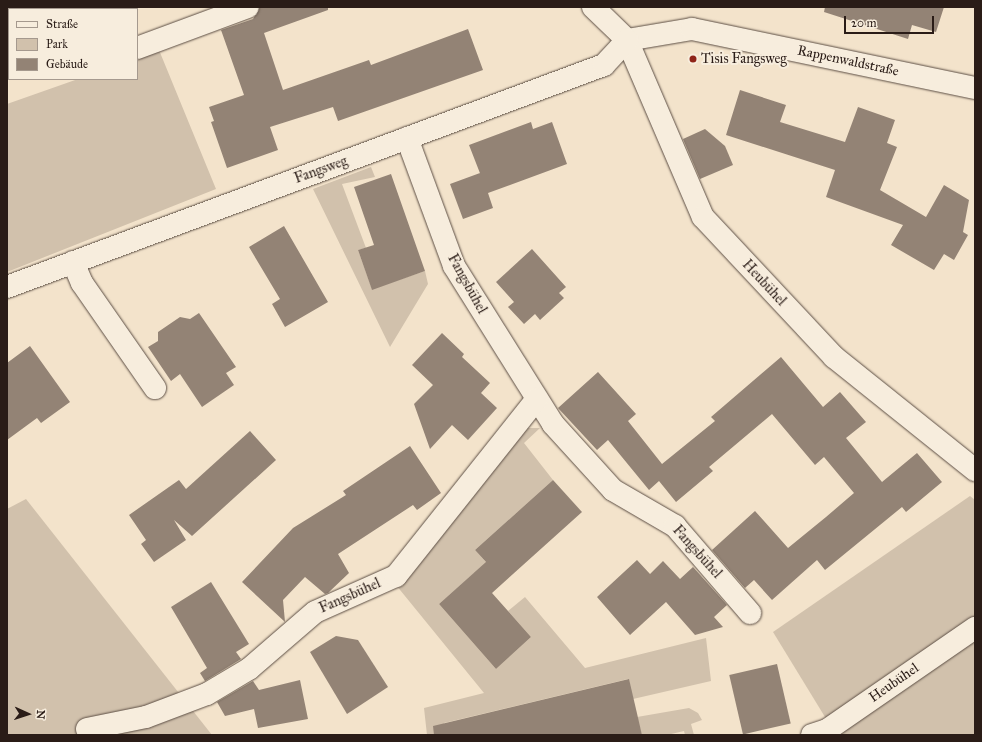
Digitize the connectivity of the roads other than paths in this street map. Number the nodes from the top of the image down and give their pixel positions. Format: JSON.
{"nodes":[{"id":1,"x":248,"y":7,"type":"edge"},
{"id":2,"x":593,"y":7,"type":"edge"},
{"id":3,"x":627,"y":40,"type":"junction"},
{"id":4,"x":138,"y":48,"type":"edge"},
{"id":5,"x":975,"y":88,"type":"edge"},
{"id":6,"x":407,"y":138,"type":"junction"},
{"id":7,"x":73,"y":262,"type":"junction"},
{"id":8,"x":7,"y":287,"type":"edge"},
{"id":9,"x":155,"y":388,"type":"dead end"},
{"id":10,"x":537,"y":399,"type":"junction"},
{"id":11,"x":975,"y":470,"type":"edge"},
{"id":12,"x":750,"y":613,"type":"dead end"},
{"id":13,"x":975,"y":628,"type":"edge"},
{"id":14,"x":87,"y":730,"type":"dead end"},
{"id":15,"x":812,"y":735,"type":"edge"}],
"edges":[{"from":1,"to":4,"type":"street"},
{"from":2,"to":3,"type":"street"},
{"from":3,"to":5,"type":"street","name":"Rappenwaldstraße"},
{"from":3,"to":6,"type":"street","name":"Fangsweg"},
{"from":3,"to":11,"type":"street","name":"Heubühel"},
{"from":6,"to":7,"type":"street","name":"Fangsweg"},
{"from":6,"to":10,"type":"street","name":"Fangsbühel"},
{"from":7,"to":8,"type":"street","name":"Fangsweg"},
{"from":7,"to":9,"type":"street"},
{"from":10,"to":12,"type":"street","name":"Fangsbühel"},
{"from":10,"to":14,"type":"street","name":"Fangsbühel"},
{"from":13,"to":15,"type":"street","name":"Heubühel"}]}
